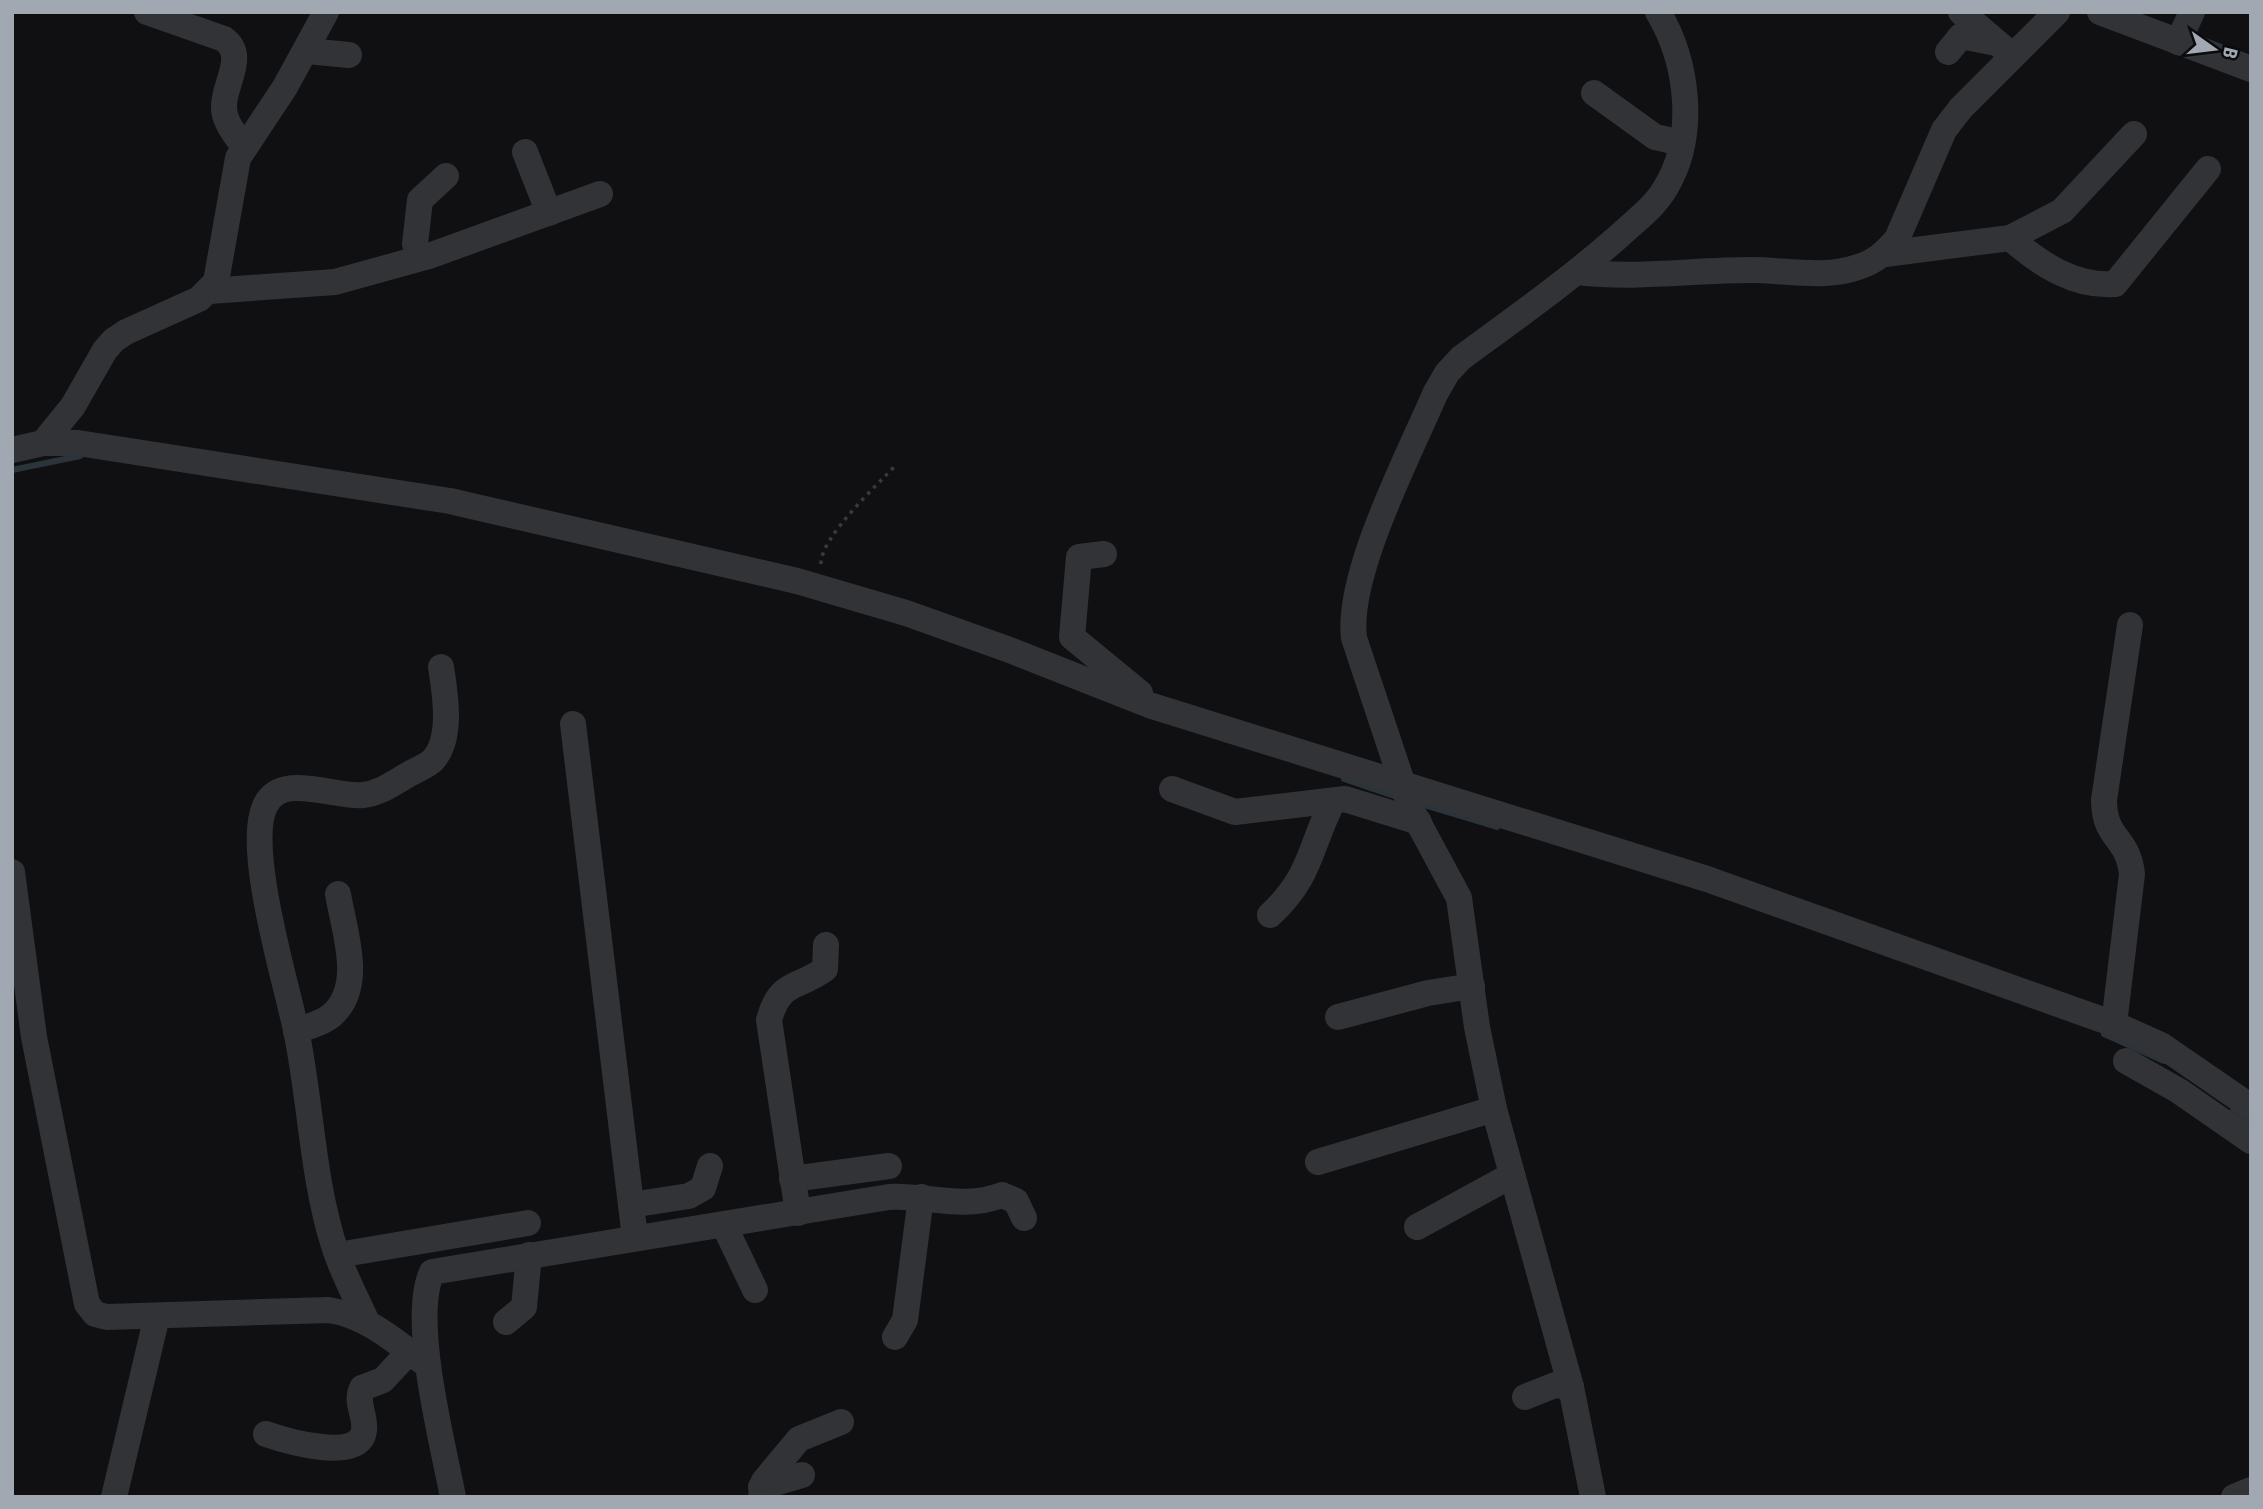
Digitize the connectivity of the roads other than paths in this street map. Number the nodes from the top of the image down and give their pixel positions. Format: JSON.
{"nodes":[{"id":1,"x":147,"y":12,"type":"edge"},
{"id":2,"x":327,"y":12,"type":"edge"},
{"id":3,"x":1658,"y":12,"type":"edge"},
{"id":4,"x":1961,"y":12,"type":"edge"},
{"id":5,"x":2057,"y":12,"type":"edge"},
{"id":6,"x":2100,"y":12,"type":"edge"},
{"id":7,"x":2192,"y":12,"type":"edge"},
{"id":8,"x":2178,"y":43,"type":"junction"},
{"id":9,"x":2006,"y":50,"type":"junction"},
{"id":10,"x":307,"y":51,"type":"junction"},
{"id":11,"x":1948,"y":52,"type":"dead end"},
{"id":12,"x":349,"y":55,"type":"dead end"},
{"id":13,"x":2249,"y":64,"type":"edge"},
{"id":14,"x":1594,"y":93,"type":"dead end"},
{"id":15,"x":2134,"y":134,"type":"dead end"},
{"id":16,"x":1682,"y":143,"type":"junction"},
{"id":17,"x":243,"y":146,"type":"junction"},
{"id":18,"x":525,"y":152,"type":"dead end"},
{"id":19,"x":2208,"y":169,"type":"dead end"},
{"id":20,"x":446,"y":176,"type":"dead end"},
{"id":21,"x":600,"y":194,"type":"dead end"},
{"id":22,"x":549,"y":213,"type":"junction"},
{"id":23,"x":2010,"y":238,"type":"junction"},
{"id":24,"x":414,"y":252,"type":"junction"},
{"id":25,"x":1885,"y":254,"type":"junction"},
{"id":26,"x":1578,"y":272,"type":"junction"},
{"id":27,"x":209,"y":291,"type":"junction"},
{"id":28,"x":43,"y":443,"type":"junction"},
{"id":29,"x":12,"y":450,"type":"edge"},
{"id":30,"x":1104,"y":554,"type":"dead end"},
{"id":31,"x":2130,"y":625,"type":"dead end"},
{"id":32,"x":441,"y":667,"type":"dead end"},
{"id":33,"x":1149,"y":705,"type":"junction"},
{"id":34,"x":573,"y":724,"type":"dead end"},
{"id":35,"x":1172,"y":789,"type":"dead end"},
{"id":36,"x":1332,"y":801,"type":"junction"},
{"id":37,"x":1410,"y":802,"type":"junction"},
{"id":38,"x":12,"y":873,"type":"edge"},
{"id":39,"x":338,"y":894,"type":"dead end"},
{"id":40,"x":15,"y":909,"type":"edge"},
{"id":41,"x":1270,"y":915,"type":"dead end"},
{"id":42,"x":826,"y":945,"type":"dead end"},
{"id":43,"x":1472,"y":986,"type":"junction"},
{"id":44,"x":1339,"y":1017,"type":"dead end"},
{"id":45,"x":2113,"y":1024,"type":"junction"},
{"id":46,"x":296,"y":1031,"type":"junction"},
{"id":47,"x":23,"y":1037,"type":"edge"},
{"id":48,"x":2126,"y":1061,"type":"dead end"},
{"id":49,"x":2251,"y":1107,"type":"edge"},
{"id":50,"x":1494,"y":1109,"type":"junction"},
{"id":51,"x":2251,"y":1141,"type":"edge"},
{"id":52,"x":1318,"y":1162,"type":"dead end"},
{"id":53,"x":710,"y":1166,"type":"dead end"},
{"id":54,"x":889,"y":1166,"type":"dead end"},
{"id":55,"x":1512,"y":1175,"type":"junction"},
{"id":56,"x":792,"y":1179,"type":"junction"},
{"id":57,"x":921,"y":1197,"type":"junction"},
{"id":58,"x":631,"y":1205,"type":"junction"},
{"id":59,"x":798,"y":1213,"type":"junction"},
{"id":60,"x":1024,"y":1218,"type":"dead end"},
{"id":61,"x":528,"y":1223,"type":"dead end"},
{"id":62,"x":724,"y":1225,"type":"junction"},
{"id":63,"x":1417,"y":1227,"type":"dead end"},
{"id":64,"x":635,"y":1238,"type":"junction"},
{"id":65,"x":338,"y":1255,"type":"junction"},
{"id":66,"x":529,"y":1255,"type":"junction"},
{"id":67,"x":755,"y":1290,"type":"dead end"},
{"id":68,"x":157,"y":1316,"type":"junction"},
{"id":69,"x":367,"y":1321,"type":"junction"},
{"id":70,"x":506,"y":1321,"type":"dead end"},
{"id":71,"x":895,"y":1337,"type":"dead end"},
{"id":72,"x":418,"y":1358,"type":"junction"},
{"id":73,"x":1571,"y":1387,"type":"junction"},
{"id":74,"x":1525,"y":1397,"type":"dead end"},
{"id":75,"x":841,"y":1422,"type":"dead end"},
{"id":76,"x":267,"y":1434,"type":"dead end"},
{"id":77,"x":802,"y":1475,"type":"dead end"},
{"id":78,"x":2251,"y":1490,"type":"edge"},
{"id":79,"x":761,"y":1492,"type":"edge"},
{"id":80,"x":114,"y":1497,"type":"edge"},
{"id":81,"x":453,"y":1497,"type":"edge"},
{"id":82,"x":1593,"y":1497,"type":"edge"},
{"id":83,"x":2234,"y":1497,"type":"edge"}],
"edges":[{"from":1,"to":17,"type":"street"},
{"from":2,"to":10,"type":"street"},
{"from":3,"to":16,"type":"street"},
{"from":4,"to":9,"type":"street"},
{"from":5,"to":9,"type":"street"},
{"from":6,"to":8,"type":"street"},
{"from":7,"to":8,"type":"street"},
{"from":8,"to":13,"type":"street"},
{"from":9,"to":11,"type":"street"},
{"from":9,"to":25,"type":"street"},
{"from":10,"to":12,"type":"street"},
{"from":10,"to":17,"type":"street"},
{"from":14,"to":16,"type":"street"},
{"from":15,"to":23,"type":"street"},
{"from":16,"to":26,"type":"street"},
{"from":17,"to":27,"type":"street"},
{"from":18,"to":22,"type":"street"},
{"from":19,"to":23,"type":"street"},
{"from":20,"to":24,"type":"street"},
{"from":21,"to":22,"type":"street"},
{"from":22,"to":24,"type":"street"},
{"from":23,"to":25,"type":"street"},
{"from":24,"to":27,"type":"street"},
{"from":25,"to":26,"type":"street"},
{"from":26,"to":37,"type":"street"},
{"from":27,"to":28,"type":"street"},
{"from":28,"to":29,"type":"street"},
{"from":28,"to":33,"type":"street"},
{"from":30,"to":33,"type":"street"},
{"from":31,"to":45,"type":"street"},
{"from":32,"to":46,"type":"street"},
{"from":33,"to":37,"type":"street"},
{"from":34,"to":58,"type":"street"},
{"from":35,"to":36,"type":"street"},
{"from":36,"to":37,"type":"street"},
{"from":36,"to":41,"type":"street"},
{"from":37,"to":43,"type":"street"},
{"from":37,"to":45,"type":"street"},
{"from":38,"to":40,"type":"street"},
{"from":39,"to":46,"type":"street"},
{"from":40,"to":47,"type":"street"},
{"from":42,"to":56,"type":"street"},
{"from":43,"to":44,"type":"street"},
{"from":43,"to":50,"type":"street"},
{"from":45,"to":49,"type":"street"},
{"from":46,"to":65,"type":"street"},
{"from":47,"to":68,"type":"street"},
{"from":48,"to":51,"type":"street"},
{"from":50,"to":52,"type":"street"},
{"from":50,"to":55,"type":"street"},
{"from":53,"to":58,"type":"street"},
{"from":54,"to":56,"type":"street"},
{"from":55,"to":63,"type":"street"},
{"from":55,"to":73,"type":"street"},
{"from":56,"to":59,"type":"street"},
{"from":57,"to":59,"type":"street"},
{"from":57,"to":60,"type":"street"},
{"from":57,"to":71,"type":"street"},
{"from":58,"to":64,"type":"street"},
{"from":59,"to":62,"type":"street"},
{"from":61,"to":65,"type":"street"},
{"from":62,"to":64,"type":"street"},
{"from":62,"to":67,"type":"street"},
{"from":64,"to":66,"type":"street"},
{"from":65,"to":69,"type":"street"},
{"from":66,"to":70,"type":"street"},
{"from":66,"to":72,"type":"street"},
{"from":68,"to":69,"type":"street"},
{"from":68,"to":80,"type":"street"},
{"from":69,"to":72,"type":"street"},
{"from":72,"to":76,"type":"street"},
{"from":72,"to":81,"type":"street"},
{"from":73,"to":74,"type":"street"},
{"from":73,"to":82,"type":"street"},
{"from":75,"to":79,"type":"street"},
{"from":77,"to":79,"type":"street"},
{"from":78,"to":83,"type":"street"}]}
